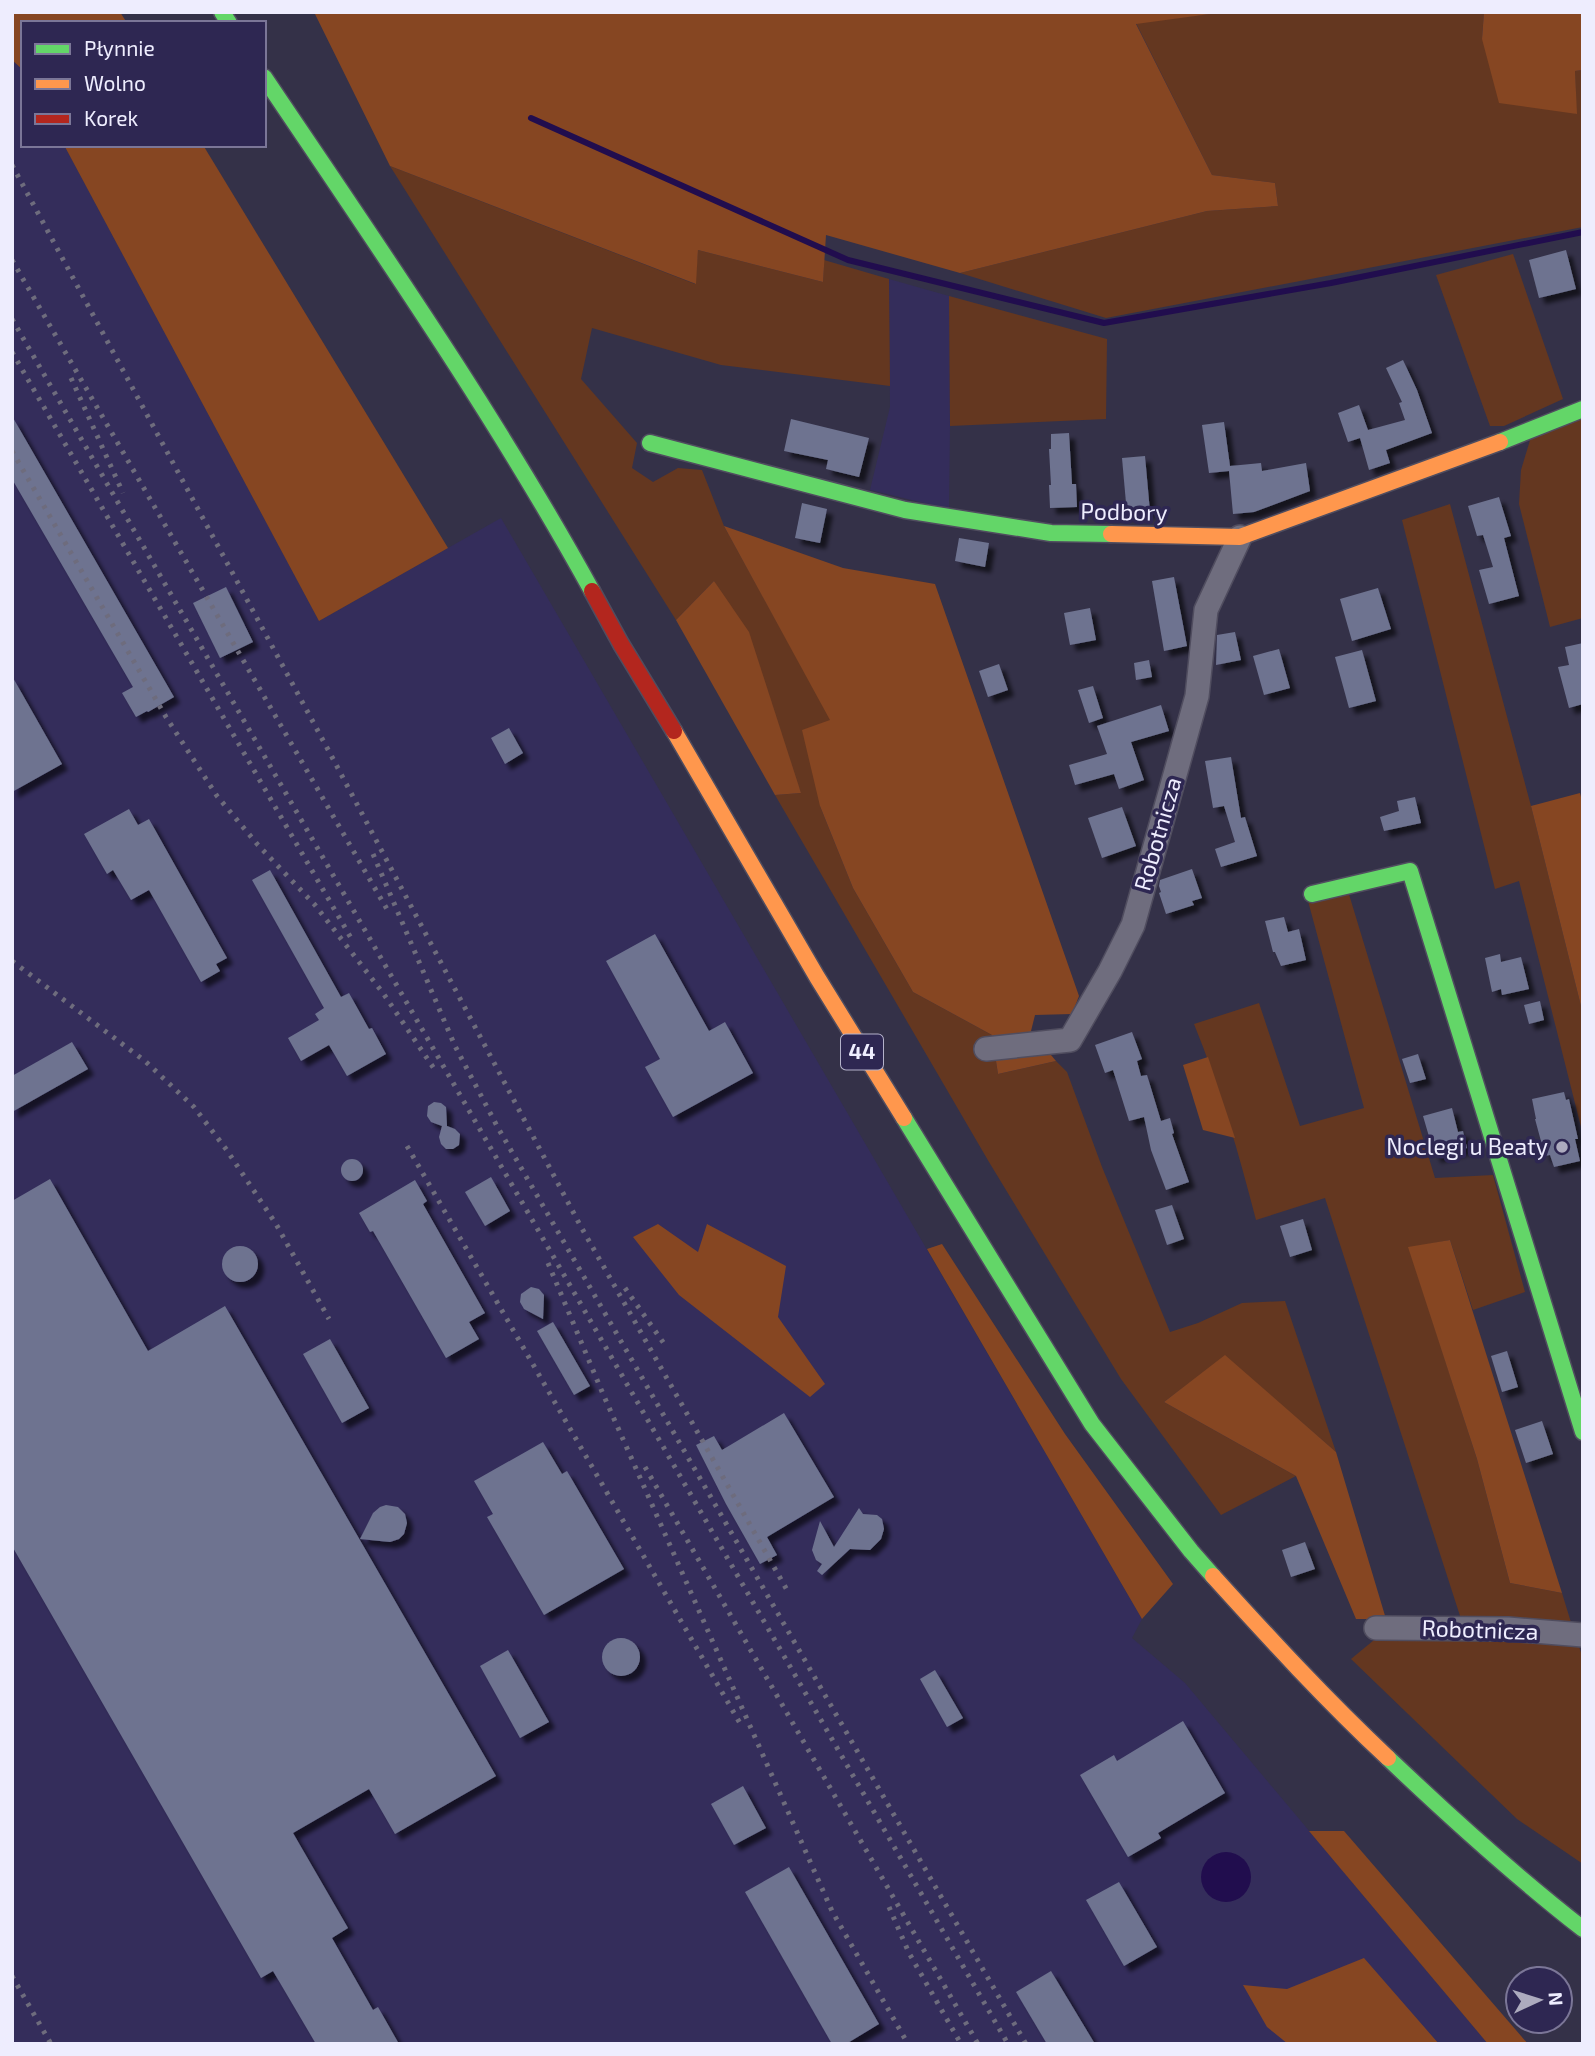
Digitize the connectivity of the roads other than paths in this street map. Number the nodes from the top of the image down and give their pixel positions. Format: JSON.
{"nodes":[{"id":1,"x":266,"y":80,"type":"edge"},
{"id":2,"x":1583,"y":409,"type":"edge"},
{"id":3,"x":650,"y":443,"type":"dead end"},
{"id":4,"x":1240,"y":537,"type":"junction"},
{"id":5,"x":1312,"y":894,"type":"dead end"},
{"id":6,"x":986,"y":1049,"type":"dead end"},
{"id":7,"x":1583,"y":1432,"type":"edge"},
{"id":8,"x":1376,"y":1628,"type":"dead end"},
{"id":9,"x":1583,"y":1635,"type":"edge"},
{"id":10,"x":1583,"y":1929,"type":"edge"}],
"edges":[{"from":1,"to":10,"type":"main road","number":"44"},
{"from":2,"to":4,"type":"main road","name":"Podbory"},
{"from":3,"to":4,"type":"main road","name":"Podbory"},
{"from":4,"to":6,"type":"street","name":"Robotnicza"},
{"from":5,"to":7,"type":"main road"},
{"from":8,"to":9,"type":"street","name":"Robotnicza"}]}
